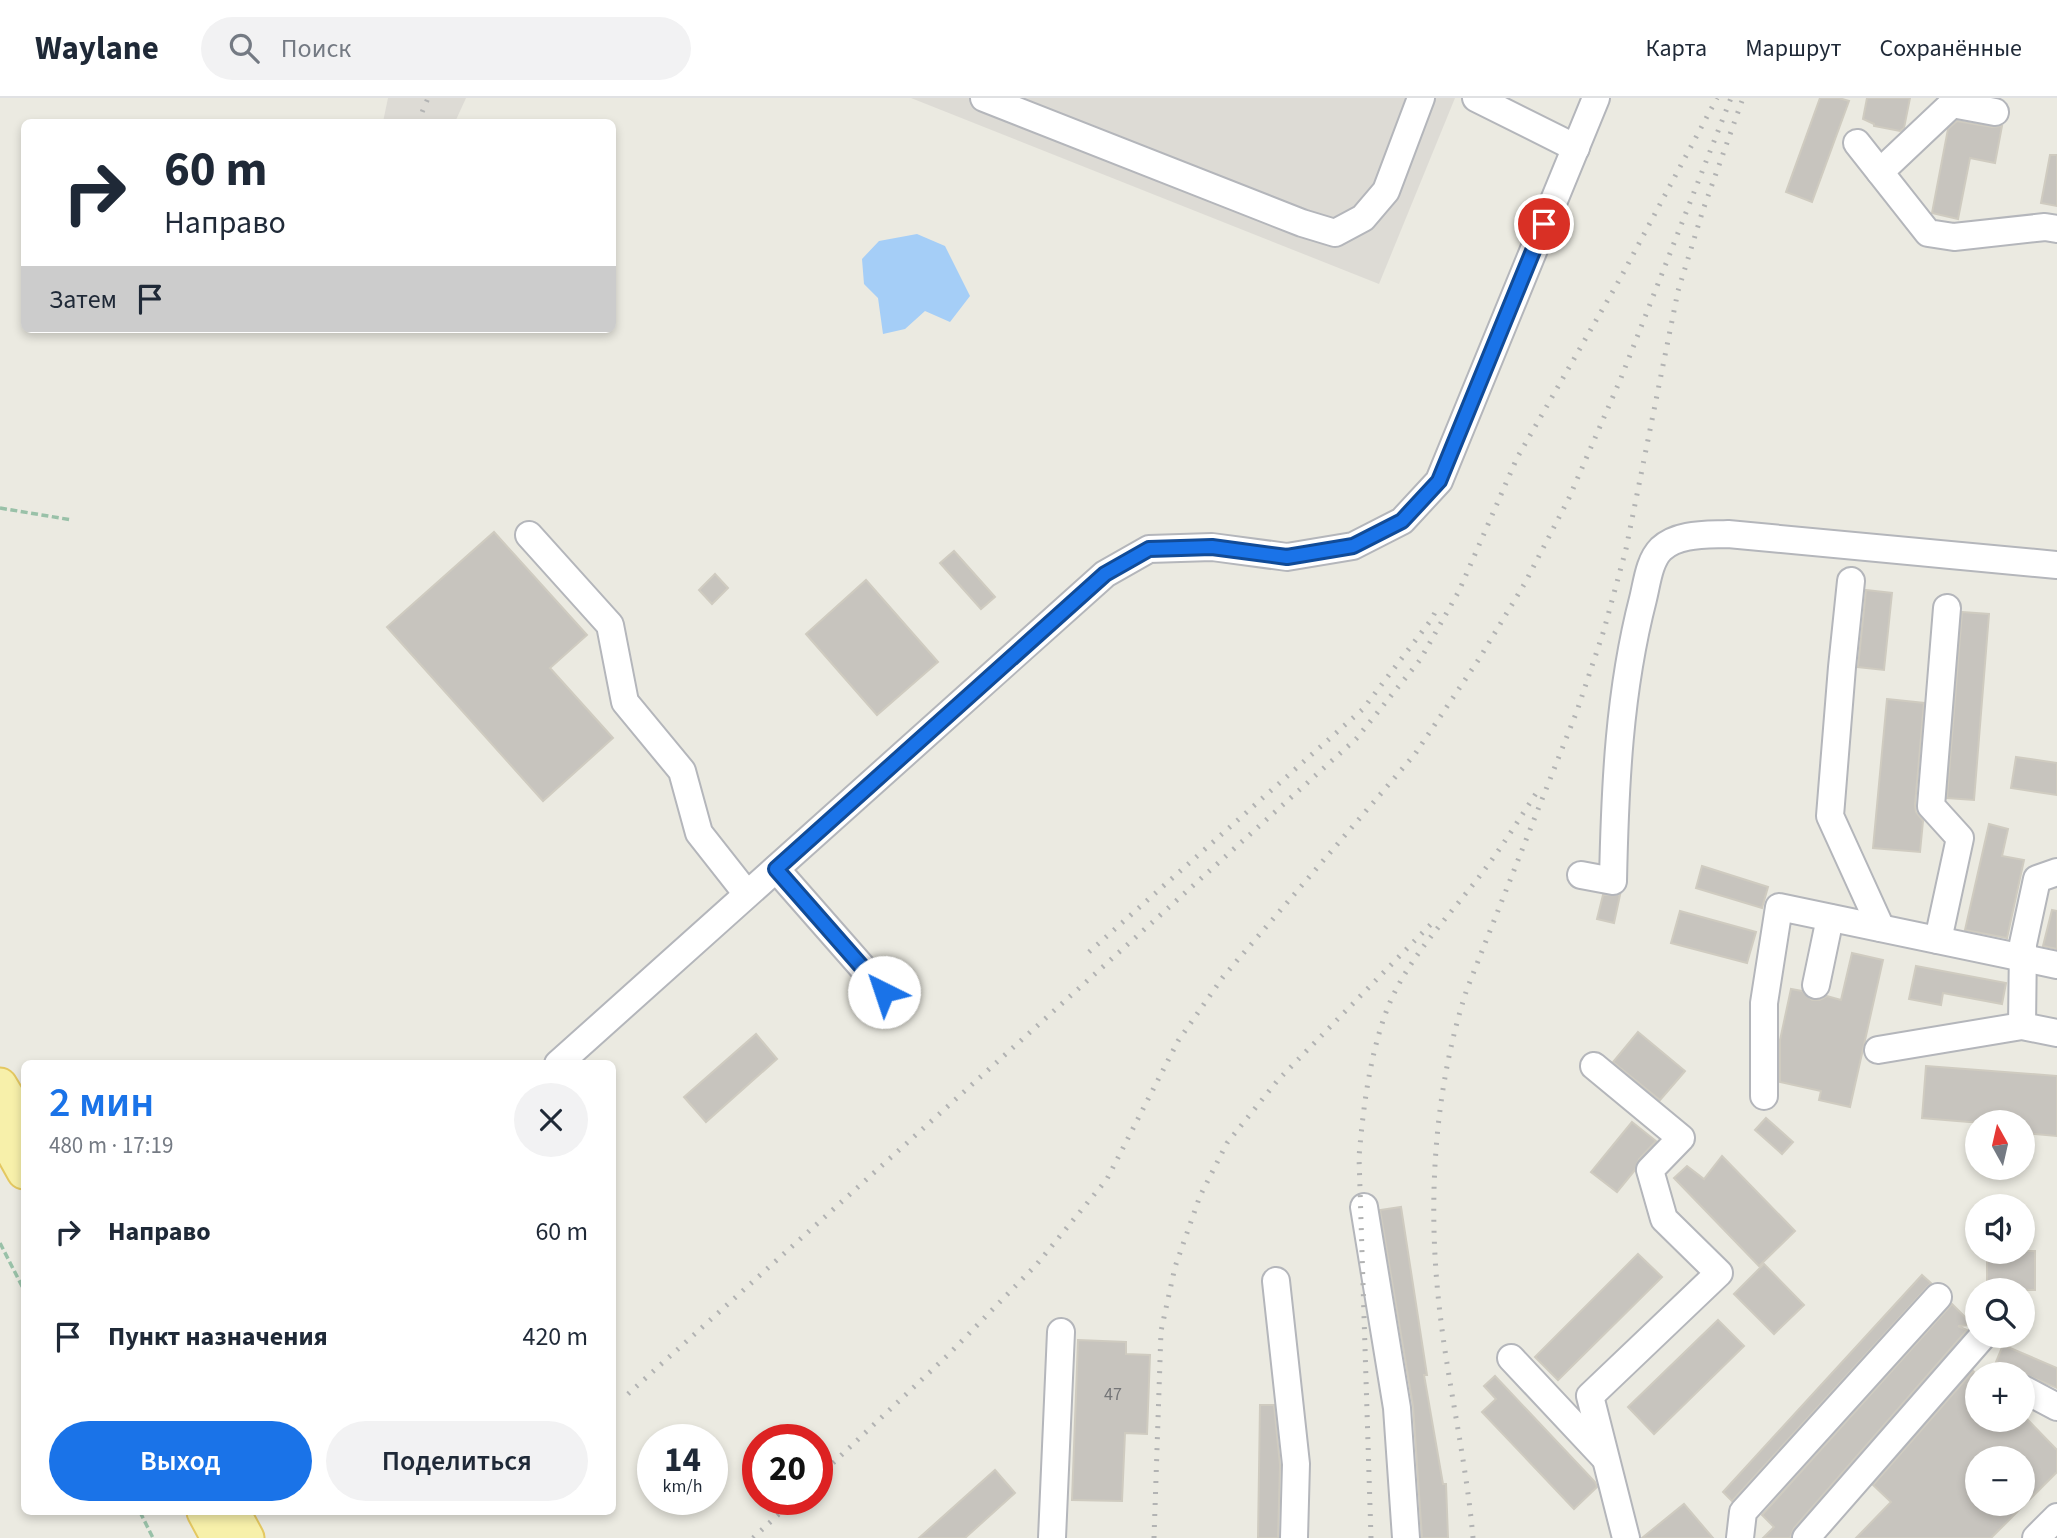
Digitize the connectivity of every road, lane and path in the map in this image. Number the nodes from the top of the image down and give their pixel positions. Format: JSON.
{"nodes":[{"id":1,"x":984,"y":98,"type":"edge"},
{"id":2,"x":1421,"y":98,"type":"edge"},
{"id":3,"x":1476,"y":98,"type":"edge"},
{"id":4,"x":1596,"y":98,"type":"edge"},
{"id":5,"x":1996,"y":113,"type":"dead end"},
{"id":6,"x":1857,"y":144,"type":"dead end"},
{"id":7,"x":1576,"y":148,"type":"junction"},
{"id":8,"x":1880,"y":172,"type":"junction"},
{"id":9,"x":2057,"y":229,"type":"edge"},
{"id":10,"x":0,"y":508,"type":"edge"},
{"id":11,"x":72,"y":520,"type":"dead end"},
{"id":12,"x":529,"y":535,"type":"dead end"},
{"id":13,"x":2057,"y":565,"type":"edge"},
{"id":14,"x":1851,"y":581,"type":"dead end"},
{"id":15,"x":1947,"y":608,"type":"dead end"},
{"id":16,"x":776,"y":869,"type":"junction"},
{"id":17,"x":2057,"y":872,"type":"edge"},
{"id":18,"x":1581,"y":875,"type":"dead end"},
{"id":19,"x":747,"y":894,"type":"junction"},
{"id":20,"x":1830,"y":918,"type":"junction"},
{"id":21,"x":1881,"y":929,"type":"junction"},
{"id":22,"x":1938,"y":940,"type":"junction"},
{"id":23,"x":2023,"y":958,"type":"junction"},
{"id":24,"x":2057,"y":965,"type":"edge"},
{"id":25,"x":1816,"y":985,"type":"dead end"},
{"id":26,"x":884,"y":992,"type":"dead end"},
{"id":27,"x":2022,"y":1026,"type":"junction"},
{"id":28,"x":2057,"y":1033,"type":"edge"},
{"id":29,"x":1878,"y":1050,"type":"dead end"},
{"id":30,"x":562,"y":1060,"type":"edge"},
{"id":31,"x":1594,"y":1066,"type":"dead end"},
{"id":32,"x":0,"y":1085,"type":"edge"},
{"id":33,"x":1764,"y":1096,"type":"dead end"},
{"id":34,"x":21,"y":1120,"type":"edge"},
{"id":35,"x":0,"y":1129,"type":"edge"},
{"id":36,"x":21,"y":1167,"type":"edge"},
{"id":37,"x":1364,"y":1207,"type":"dead end"},
{"id":38,"x":0,"y":1243,"type":"edge"},
{"id":39,"x":1276,"y":1281,"type":"dead end"},
{"id":40,"x":21,"y":1284,"type":"edge"},
{"id":41,"x":1938,"y":1297,"type":"dead end"},
{"id":42,"x":1060,"y":1332,"type":"dead end"},
{"id":43,"x":1973,"y":1348,"type":"edge"},
{"id":44,"x":1511,"y":1358,"type":"dead end"},
{"id":45,"x":2035,"y":1395,"type":"edge"},
{"id":46,"x":2057,"y":1407,"type":"edge"},
{"id":47,"x":1606,"y":1459,"type":"junction"},
{"id":48,"x":142,"y":1515,"type":"edge"},
{"id":49,"x":206,"y":1515,"type":"edge"},
{"id":50,"x":235,"y":1515,"type":"edge"},
{"id":51,"x":2057,"y":1517,"type":"edge"},
{"id":52,"x":153,"y":1538,"type":"edge"},
{"id":53,"x":218,"y":1538,"type":"edge"},
{"id":54,"x":247,"y":1538,"type":"edge"},
{"id":55,"x":1052,"y":1538,"type":"edge"},
{"id":56,"x":1294,"y":1538,"type":"edge"},
{"id":57,"x":1406,"y":1538,"type":"edge"},
{"id":58,"x":1626,"y":1538,"type":"edge"},
{"id":59,"x":1740,"y":1538,"type":"edge"},
{"id":60,"x":1806,"y":1538,"type":"edge"},
{"id":61,"x":2036,"y":1538,"type":"edge"}],
"edges":[{"from":1,"to":2,"type":"street"},
{"from":3,"to":7,"type":"street"},
{"from":4,"to":7,"type":"street"},
{"from":5,"to":8,"type":"street"},
{"from":6,"to":8,"type":"street"},
{"from":7,"to":16,"type":"street"},
{"from":8,"to":9,"type":"street"},
{"from":10,"to":11,"type":"path"},
{"from":12,"to":19,"type":"street"},
{"from":13,"to":18,"type":"street"},
{"from":14,"to":21,"type":"street"},
{"from":15,"to":22,"type":"street"},
{"from":16,"to":19,"type":"street"},
{"from":16,"to":26,"type":"street"},
{"from":17,"to":23,"type":"street"},
{"from":19,"to":30,"type":"street"},
{"from":20,"to":21,"type":"street"},
{"from":20,"to":25,"type":"street"},
{"from":20,"to":33,"type":"street"},
{"from":21,"to":22,"type":"street"},
{"from":22,"to":23,"type":"street"},
{"from":23,"to":24,"type":"street"},
{"from":23,"to":27,"type":"street"},
{"from":27,"to":28,"type":"street"},
{"from":27,"to":29,"type":"street"},
{"from":31,"to":47,"type":"street"},
{"from":32,"to":34,"type":"main road"},
{"from":35,"to":36,"type":"main road"},
{"from":37,"to":57,"type":"street"},
{"from":38,"to":40,"type":"path"},
{"from":39,"to":56,"type":"street"},
{"from":41,"to":59,"type":"street"},
{"from":42,"to":55,"type":"street"},
{"from":43,"to":60,"type":"street"},
{"from":44,"to":47,"type":"street"},
{"from":45,"to":46,"type":"street"},
{"from":47,"to":58,"type":"street"},
{"from":48,"to":52,"type":"path"},
{"from":49,"to":53,"type":"main road"},
{"from":50,"to":54,"type":"main road"},
{"from":51,"to":61,"type":"street"}]}
